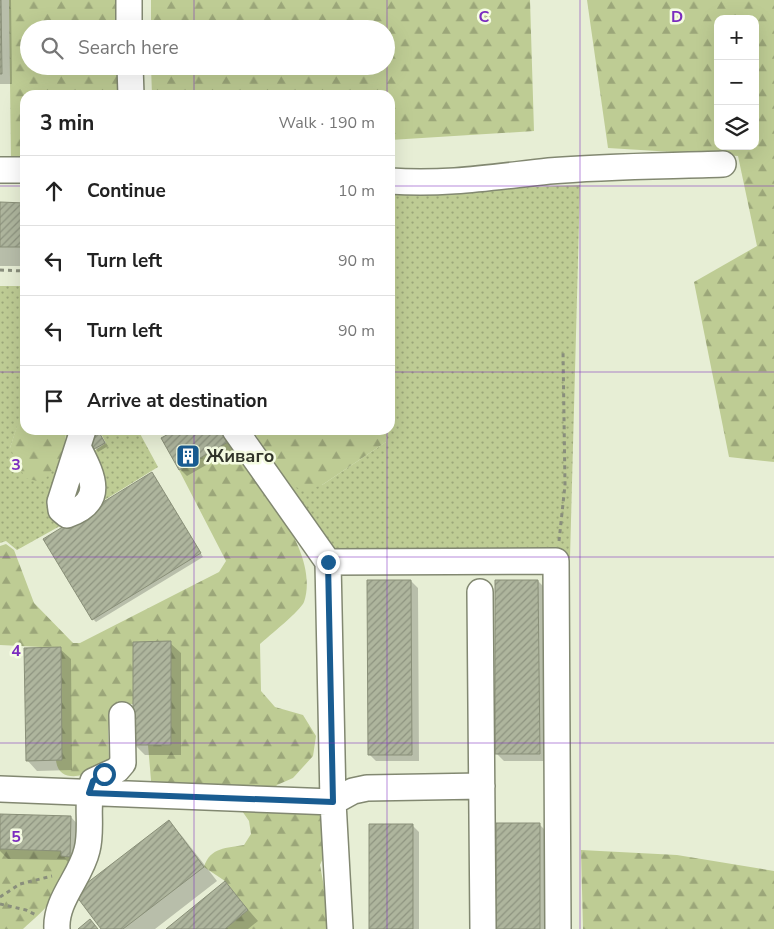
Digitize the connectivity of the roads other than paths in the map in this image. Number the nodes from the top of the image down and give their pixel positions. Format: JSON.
{"nodes":[{"id":1,"x":128,"y":0,"type":"edge"},
{"id":2,"x":129,"y":20,"type":"edge"},
{"id":3,"x":130,"y":75,"type":"edge"},
{"id":4,"x":130,"y":90,"type":"edge"},
{"id":5,"x":723,"y":164,"type":"dead end"},
{"id":6,"x":0,"y":170,"type":"edge"},
{"id":7,"x":20,"y":170,"type":"edge"},
{"id":8,"x":395,"y":181,"type":"edge"},
{"id":9,"x":239,"y":435,"type":"edge"},
{"id":10,"x":328,"y":562,"type":"junction"},
{"id":11,"x":480,"y":592,"type":"dead end"},
{"id":12,"x":122,"y":715,"type":"dead end"},
{"id":13,"x":482,"y":786,"type":"junction"},
{"id":14,"x":0,"y":789,"type":"edge"},
{"id":15,"x":89,"y":793,"type":"junction"},
{"id":16,"x":333,"y":802,"type":"junction"},
{"id":17,"x":50,"y":923,"type":"edge"},
{"id":18,"x":340,"y":929,"type":"edge"},
{"id":19,"x":483,"y":929,"type":"edge"},
{"id":20,"x":558,"y":929,"type":"edge"}],
"edges":[{"from":1,"to":2,"type":"lane"},
{"from":3,"to":4,"type":"lane"},
{"from":5,"to":8,"type":"lane"},
{"from":6,"to":7,"type":"lane"},
{"from":9,"to":10,"type":"lane"},
{"from":10,"to":16,"type":"lane"},
{"from":10,"to":20,"type":"lane"},
{"from":11,"to":13,"type":"lane"},
{"from":12,"to":15,"type":"lane"},
{"from":13,"to":16,"type":"lane"},
{"from":13,"to":19,"type":"lane"},
{"from":14,"to":15,"type":"lane"},
{"from":15,"to":16,"type":"lane"},
{"from":15,"to":17,"type":"lane"},
{"from":16,"to":18,"type":"lane"}]}
